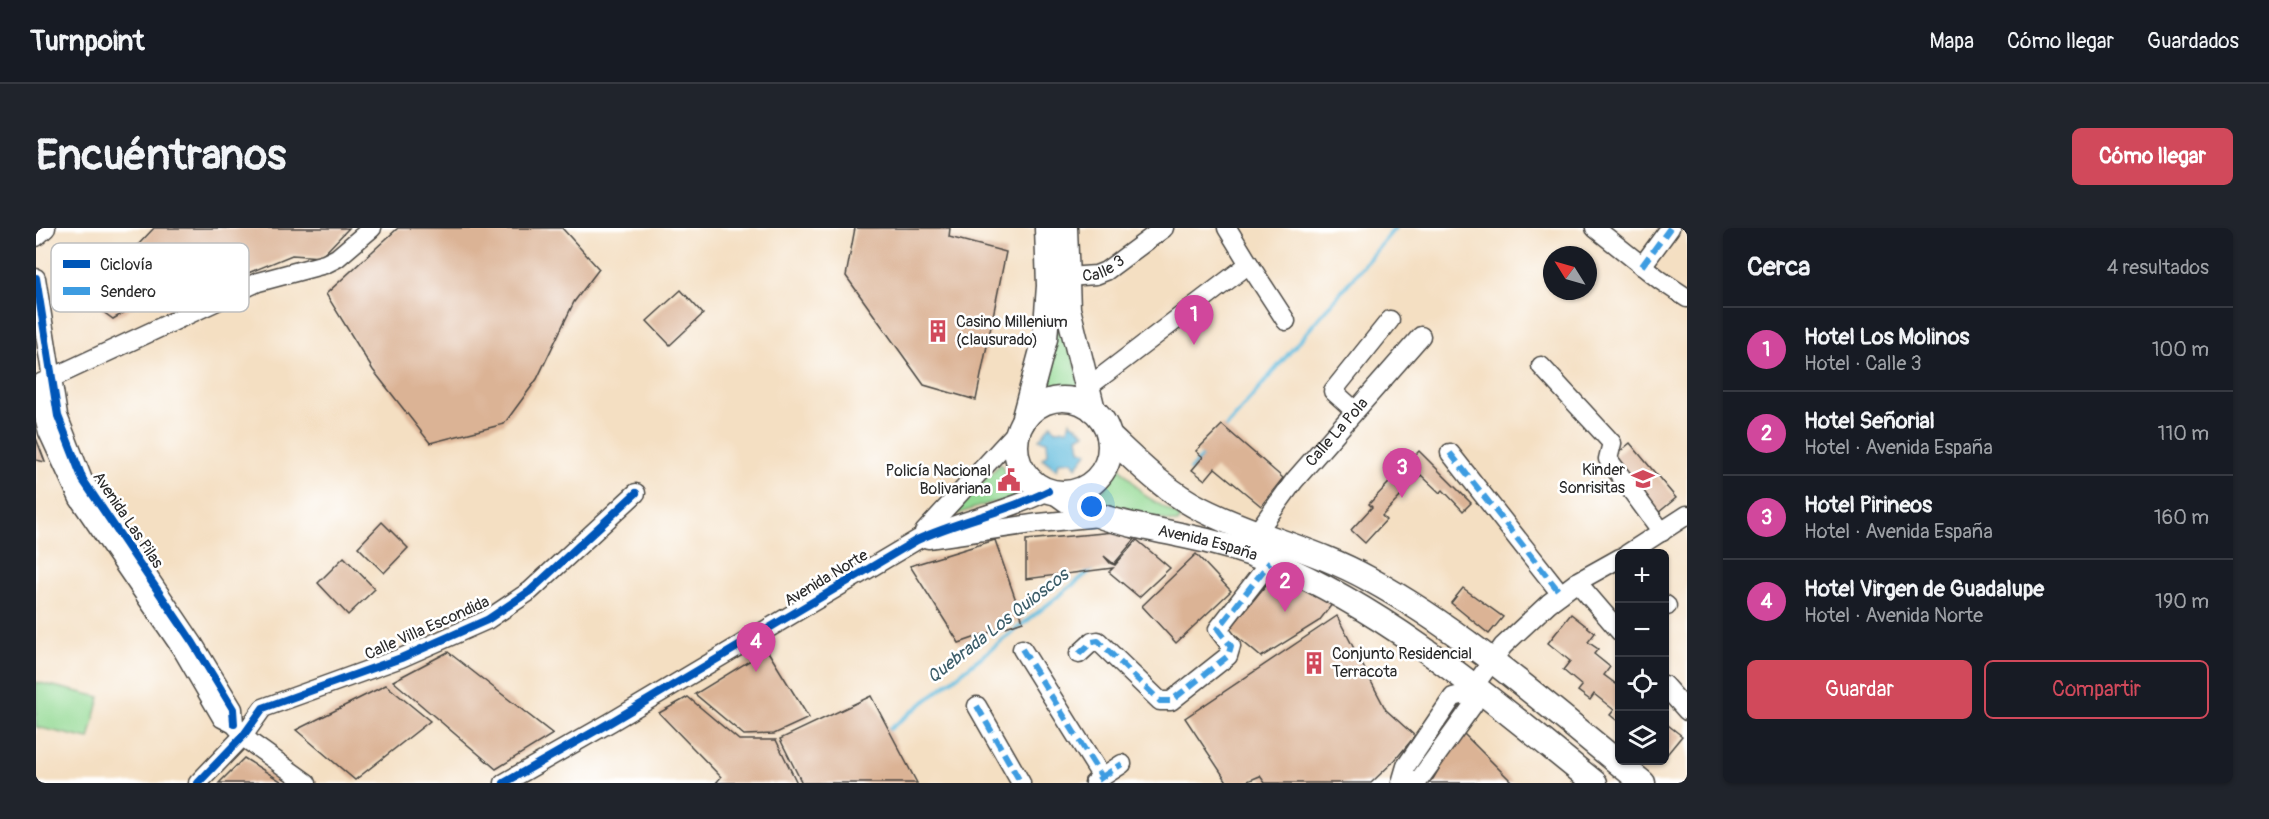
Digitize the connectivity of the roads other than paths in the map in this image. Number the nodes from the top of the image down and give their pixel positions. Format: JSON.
{"nodes":[{"id":1,"x":46,"y":228,"type":"edge"},
{"id":2,"x":372,"y":228,"type":"edge"},
{"id":3,"x":1047,"y":228,"type":"edge"},
{"id":4,"x":1065,"y":228,"type":"edge"},
{"id":5,"x":1164,"y":228,"type":"edge"},
{"id":6,"x":1227,"y":228,"type":"edge"},
{"id":7,"x":1595,"y":228,"type":"edge"},
{"id":8,"x":1670,"y":228,"type":"edge"},
{"id":9,"x":36,"y":237,"type":"edge"},
{"id":10,"x":1249,"y":264,"type":"junction"},
{"id":11,"x":1642,"y":266,"type":"junction"},
{"id":12,"x":1067,"y":277,"type":"junction"},
{"id":13,"x":36,"y":278,"type":"edge"},
{"id":14,"x":249,"y":286,"type":"edge"},
{"id":15,"x":1687,"y":298,"type":"edge"},
{"id":16,"x":194,"y":312,"type":"edge"},
{"id":17,"x":1286,"y":321,"type":"dead end"},
{"id":18,"x":1390,"y":321,"type":"dead end"},
{"id":19,"x":1421,"y":336,"type":"dead end"},
{"id":20,"x":1541,"y":366,"type":"dead end"},
{"id":21,"x":41,"y":383,"type":"edge"},
{"id":22,"x":1091,"y":399,"type":"junction"},
{"id":23,"x":1354,"y":410,"type":"junction"},
{"id":24,"x":1021,"y":425,"type":"junction"},
{"id":25,"x":1109,"y":436,"type":"junction"},
{"id":26,"x":1450,"y":453,"type":"dead end"},
{"id":27,"x":1052,"y":492,"type":"junction"},
{"id":28,"x":636,"y":494,"type":"dead end"},
{"id":29,"x":1687,"y":515,"type":"edge"},
{"id":30,"x":1100,"y":517,"type":"junction"},
{"id":31,"x":1257,"y":532,"type":"junction"},
{"id":32,"x":1662,"y":532,"type":"junction"},
{"id":33,"x":917,"y":540,"type":"junction"},
{"id":34,"x":1635,"y":549,"type":"edge"},
{"id":35,"x":1615,"y":561,"type":"edge"},
{"id":36,"x":1270,"y":562,"type":"junction"},
{"id":37,"x":1577,"y":582,"type":"junction"},
{"id":38,"x":1561,"y":594,"type":"junction"},
{"id":39,"x":1615,"y":626,"type":"edge"},
{"id":40,"x":1022,"y":649,"type":"dead end"},
{"id":41,"x":1079,"y":654,"type":"dead end"},
{"id":42,"x":1491,"y":663,"type":"junction"},
{"id":43,"x":1471,"y":689,"type":"junction"},
{"id":44,"x":1669,"y":690,"type":"edge"},
{"id":45,"x":977,"y":706,"type":"dead end"},
{"id":46,"x":1687,"y":711,"type":"edge"},
{"id":47,"x":239,"y":730,"type":"junction"},
{"id":48,"x":1122,"y":765,"type":"dead end"},
{"id":49,"x":1098,"y":780,"type":"edge"},
{"id":50,"x":198,"y":783,"type":"edge"},
{"id":51,"x":307,"y":783,"type":"edge"},
{"id":52,"x":504,"y":783,"type":"edge"},
{"id":53,"x":1021,"y":783,"type":"edge"},
{"id":54,"x":1403,"y":783,"type":"edge"},
{"id":55,"x":1595,"y":783,"type":"edge"},
{"id":56,"x":1643,"y":783,"type":"edge"}],
"edges":[{"from":1,"to":9,"type":"street"},
{"from":2,"to":14,"type":"street"},
{"from":3,"to":24,"type":"main road"},
{"from":4,"to":12,"type":"main road"},
{"from":5,"to":12,"type":"street","name":"Calle 3"},
{"from":6,"to":10,"type":"street"},
{"from":7,"to":11,"type":"street"},
{"from":8,"to":11,"type":"street"},
{"from":10,"to":17,"type":"street"},
{"from":10,"to":22,"type":"street"},
{"from":11,"to":15,"type":"street"},
{"from":12,"to":22,"type":"main road"},
{"from":13,"to":21,"type":"street","name":"Avenida Las Pilas"},
{"from":16,"to":21,"type":"street"},
{"from":18,"to":23,"type":"street"},
{"from":19,"to":23,"type":"street","name":"Calle La Pola"},
{"from":20,"to":32,"type":"street"},
{"from":21,"to":47,"type":"street","name":"Avenida Las Pilas"},
{"from":22,"to":24,"type":"main road"},
{"from":22,"to":25,"type":"main road"},
{"from":23,"to":31,"type":"street","name":"Calle La Pola"},
{"from":24,"to":27,"type":"main road"},
{"from":24,"to":33,"type":"street","name":"Avenida Norte"},
{"from":25,"to":27,"type":"main road"},
{"from":25,"to":31,"type":"main road","name":"Avenida España"},
{"from":26,"to":38,"type":"street"},
{"from":27,"to":30,"type":"main road","name":"Avenida España"},
{"from":27,"to":33,"type":"street","name":"Avenida Norte"},
{"from":28,"to":47,"type":"street","name":"Calle Villa Escondida"},
{"from":29,"to":32,"type":"street"},
{"from":30,"to":33,"type":"street"},
{"from":30,"to":36,"type":"main road","name":"Avenida España"},
{"from":31,"to":42,"type":"main road","name":"Avenida España"},
{"from":32,"to":34,"type":"street"},
{"from":33,"to":52,"type":"street","name":"Avenida Norte"},
{"from":35,"to":37,"type":"street"},
{"from":36,"to":41,"type":"street"},
{"from":36,"to":43,"type":"main road","name":"Avenida España"},
{"from":37,"to":38,"type":"street"},
{"from":37,"to":39,"type":"street"},
{"from":38,"to":42,"type":"street"},
{"from":40,"to":49,"type":"street"},
{"from":42,"to":43,"type":"street"},
{"from":42,"to":56,"type":"main road","name":"Avenida España"},
{"from":43,"to":54,"type":"street"},
{"from":43,"to":55,"type":"main road","name":"Avenida España"},
{"from":44,"to":46,"type":"street"},
{"from":45,"to":53,"type":"street"},
{"from":47,"to":50,"type":"street","name":"Calle Villa Escondida"},
{"from":47,"to":51,"type":"street"},
{"from":48,"to":49,"type":"street"}]}
